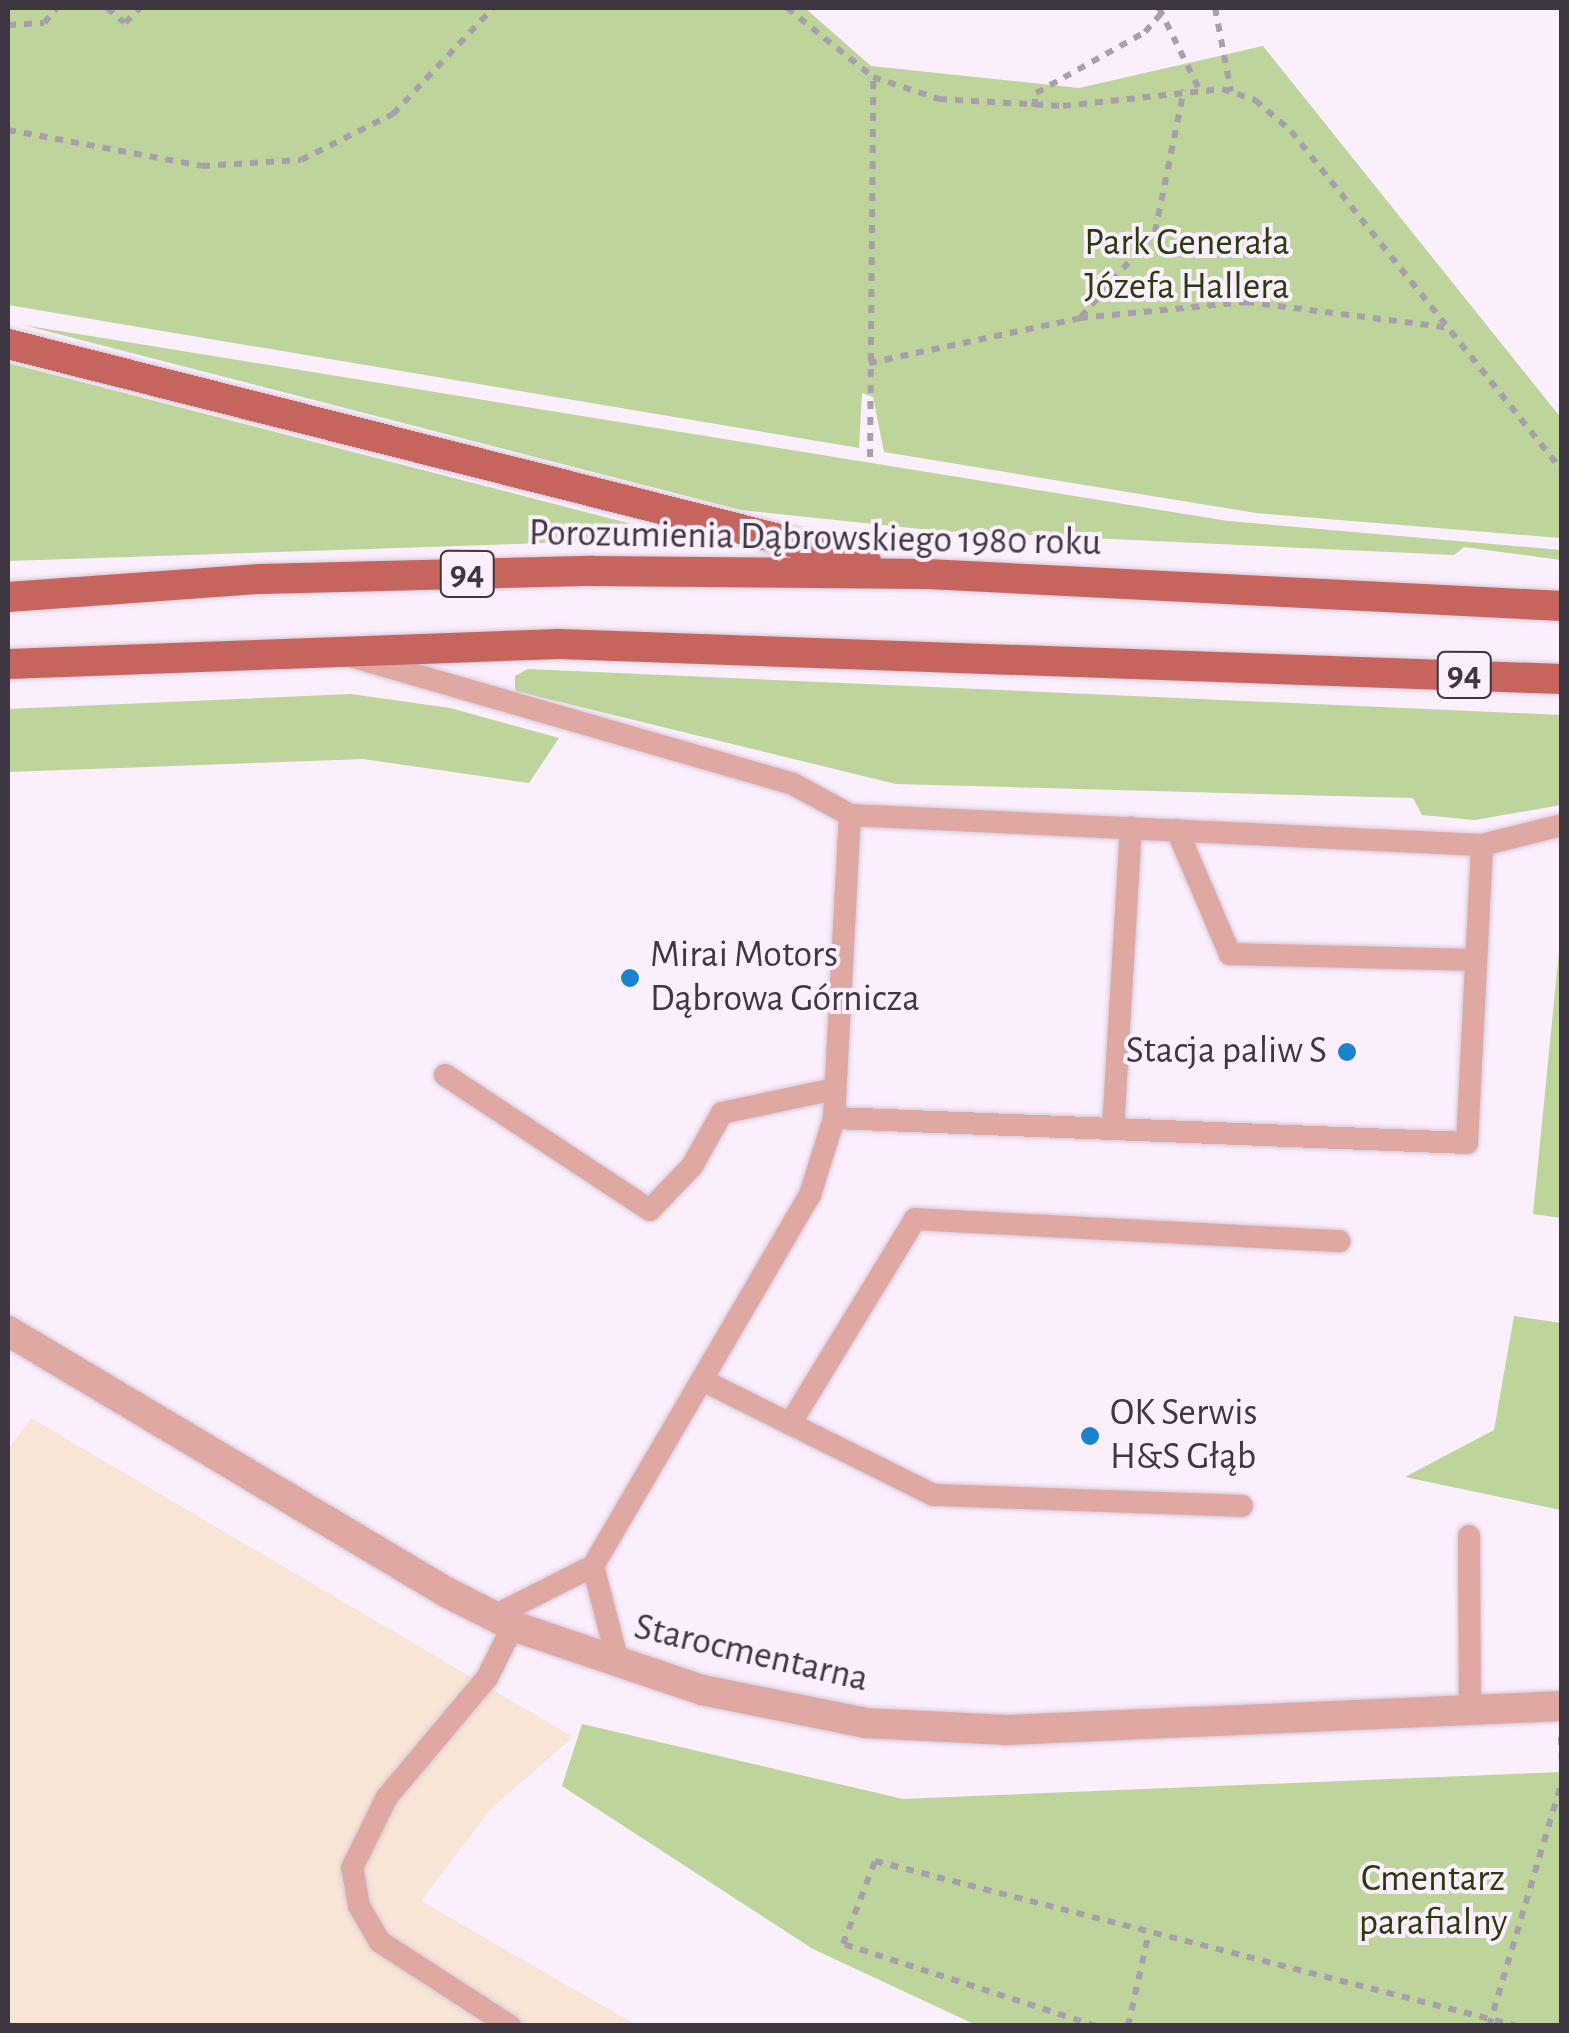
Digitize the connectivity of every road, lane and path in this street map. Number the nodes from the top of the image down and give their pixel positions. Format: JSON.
{"nodes":[{"id":1,"x":57,"y":8,"type":"edge"},
{"id":2,"x":106,"y":8,"type":"edge"},
{"id":3,"x":140,"y":8,"type":"edge"},
{"id":4,"x":493,"y":8,"type":"edge"},
{"id":5,"x":787,"y":8,"type":"edge"},
{"id":6,"x":1215,"y":8,"type":"edge"},
{"id":7,"x":1162,"y":9,"type":"edge"},
{"id":8,"x":10,"y":28,"type":"edge"},
{"id":9,"x":873,"y":77,"type":"junction"},
{"id":10,"x":1198,"y":89,"type":"junction"},
{"id":11,"x":1184,"y":90,"type":"junction"},
{"id":12,"x":1231,"y":91,"type":"junction"},
{"id":13,"x":1034,"y":106,"type":"junction"},
{"id":14,"x":8,"y":130,"type":"edge"},
{"id":15,"x":1080,"y":318,"type":"junction"},
{"id":16,"x":1448,"y":328,"type":"junction"},
{"id":17,"x":8,"y":344,"type":"edge"},
{"id":18,"x":868,"y":363,"type":"junction"},
{"id":19,"x":870,"y":456,"type":"dead end"},
{"id":20,"x":1562,"y":470,"type":"edge"},
{"id":21,"x":927,"y":574,"type":"junction"},
{"id":22,"x":8,"y":598,"type":"edge"},
{"id":23,"x":1562,"y":606,"type":"edge"},
{"id":24,"x":333,"y":650,"type":"junction"},
{"id":25,"x":8,"y":664,"type":"edge"},
{"id":26,"x":1562,"y":680,"type":"edge"},
{"id":27,"x":850,"y":815,"type":"junction"},
{"id":28,"x":1562,"y":825,"type":"edge"},
{"id":29,"x":1132,"y":828,"type":"junction"},
{"id":30,"x":1177,"y":830,"type":"junction"},
{"id":31,"x":1482,"y":845,"type":"junction"},
{"id":32,"x":1476,"y":960,"type":"junction"},
{"id":33,"x":445,"y":1075,"type":"dead end"},
{"id":34,"x":835,"y":1090,"type":"junction"},
{"id":35,"x":834,"y":1118,"type":"junction"},
{"id":36,"x":1113,"y":1129,"type":"junction"},
{"id":37,"x":1339,"y":1241,"type":"dead end"},
{"id":38,"x":8,"y":1331,"type":"edge"},
{"id":39,"x":708,"y":1384,"type":"junction"},
{"id":40,"x":790,"y":1424,"type":"junction"},
{"id":41,"x":1242,"y":1506,"type":"dead end"},
{"id":42,"x":1469,"y":1536,"type":"dead end"},
{"id":43,"x":593,"y":1566,"type":"junction"},
{"id":44,"x":504,"y":1621,"type":"junction"},
{"id":45,"x":619,"y":1666,"type":"junction"},
{"id":46,"x":1562,"y":1706,"type":"edge"},
{"id":47,"x":1470,"y":1711,"type":"junction"},
{"id":48,"x":1562,"y":1781,"type":"edge"},
{"id":49,"x":1559,"y":1814,"type":"edge"},
{"id":50,"x":1149,"y":1932,"type":"junction"},
{"id":51,"x":1490,"y":2023,"type":"edge"},
{"id":52,"x":510,"y":2026,"type":"edge"},
{"id":53,"x":1096,"y":2026,"type":"edge"},
{"id":54,"x":1128,"y":2026,"type":"edge"},
{"id":55,"x":1517,"y":2026,"type":"edge"}],
"edges":[{"from":1,"to":8,"type":"path"},
{"from":2,"to":3,"type":"path"},
{"from":4,"to":14,"type":"path"},
{"from":5,"to":9,"type":"path"},
{"from":6,"to":12,"type":"path"},
{"from":7,"to":10,"type":"path"},
{"from":7,"to":13,"type":"path"},
{"from":9,"to":13,"type":"path"},
{"from":9,"to":18,"type":"path"},
{"from":10,"to":11,"type":"path"},
{"from":10,"to":12,"type":"path"},
{"from":11,"to":13,"type":"path"},
{"from":11,"to":15,"type":"path"},
{"from":12,"to":16,"type":"path"},
{"from":15,"to":16,"type":"path"},
{"from":15,"to":18,"type":"path"},
{"from":16,"to":20,"type":"path"},
{"from":17,"to":21,"type":"main road"},
{"from":18,"to":19,"type":"path"},
{"from":21,"to":22,"type":"main road","name":"Porozumienia Dąbrowskiego 1980 roku","number":"94"},
{"from":21,"to":23,"type":"main road","name":"Porozumienia Dąbrowskiego 1980 roku","number":"94"},
{"from":24,"to":25,"type":"main road","number":"94"},
{"from":24,"to":26,"type":"main road","number":"94"},
{"from":24,"to":27,"type":"lane"},
{"from":27,"to":29,"type":"lane"},
{"from":27,"to":34,"type":"lane"},
{"from":28,"to":31,"type":"lane"},
{"from":29,"to":30,"type":"lane"},
{"from":29,"to":36,"type":"lane"},
{"from":30,"to":31,"type":"lane"},
{"from":30,"to":32,"type":"lane"},
{"from":31,"to":32,"type":"lane"},
{"from":32,"to":36,"type":"lane"},
{"from":33,"to":34,"type":"lane"},
{"from":34,"to":35,"type":"lane"},
{"from":35,"to":36,"type":"lane"},
{"from":35,"to":39,"type":"lane"},
{"from":37,"to":40,"type":"lane"},
{"from":38,"to":44,"type":"street","name":"Starocmentarna"},
{"from":39,"to":40,"type":"lane"},
{"from":39,"to":43,"type":"lane"},
{"from":40,"to":41,"type":"lane"},
{"from":42,"to":47,"type":"lane"},
{"from":43,"to":44,"type":"lane"},
{"from":43,"to":45,"type":"lane"},
{"from":44,"to":45,"type":"street","name":"Starocmentarna"},
{"from":44,"to":52,"type":"lane"},
{"from":45,"to":47,"type":"street","name":"Starocmentarna"},
{"from":46,"to":47,"type":"street","name":"Starocmentarna"},
{"from":48,"to":49,"type":"path"},
{"from":49,"to":51,"type":"path"},
{"from":50,"to":51,"type":"path"},
{"from":50,"to":53,"type":"path"},
{"from":50,"to":54,"type":"path"},
{"from":51,"to":55,"type":"path"}]}
